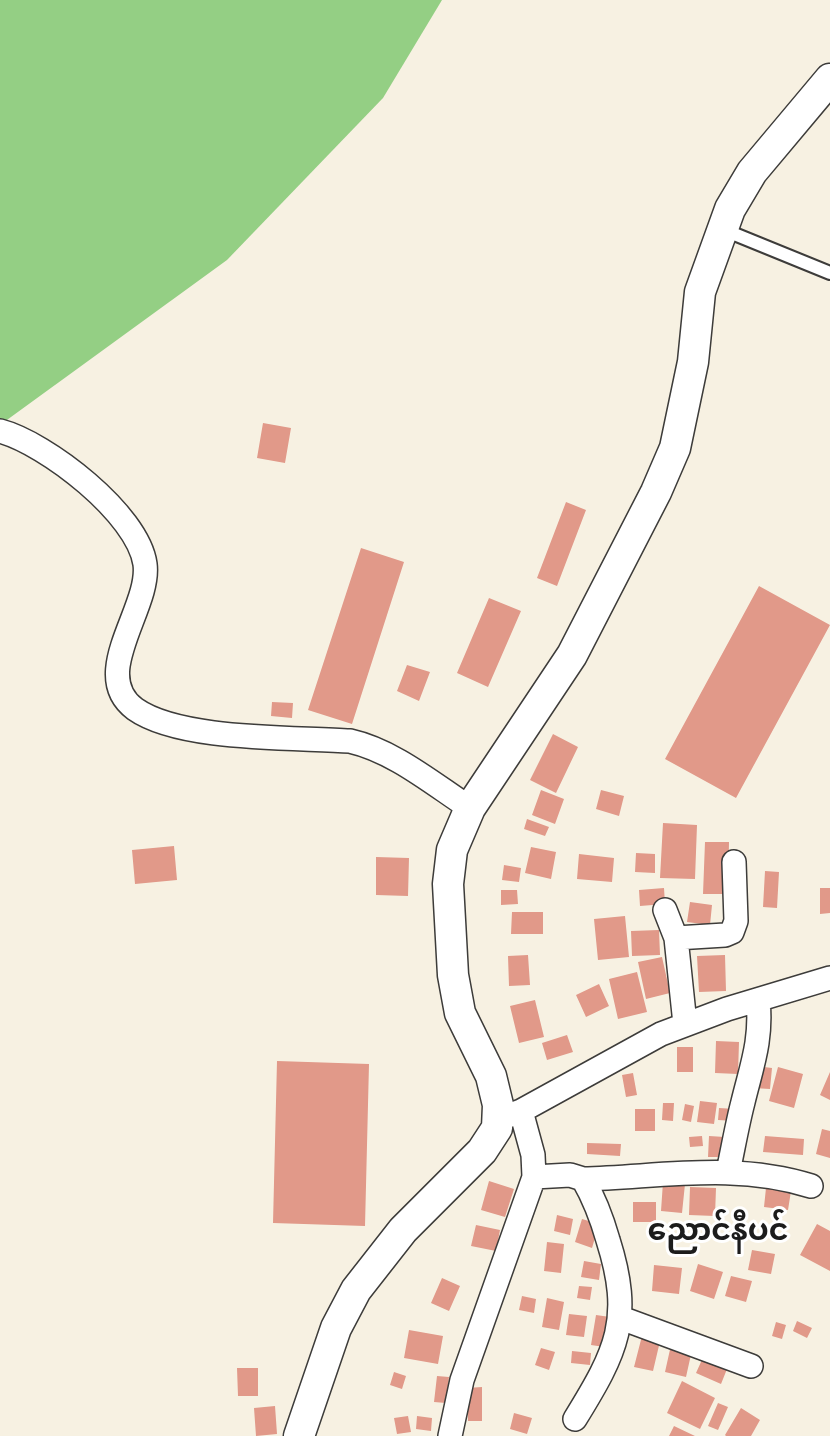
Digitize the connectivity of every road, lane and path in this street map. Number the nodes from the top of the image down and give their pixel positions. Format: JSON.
{"nodes":[{"id":1,"x":830,"y":79,"type":"edge"},
{"id":2,"x":722,"y":229,"type":"junction"},
{"id":3,"x":830,"y":273,"type":"edge"},
{"id":4,"x":0,"y":431,"type":"edge"},
{"id":5,"x":470,"y":808,"type":"junction"},
{"id":6,"x":734,"y":862,"type":"dead end"},
{"id":7,"x":665,"y":910,"type":"dead end"},
{"id":8,"x":676,"y":937,"type":"junction"},
{"id":9,"x":830,"y":978,"type":"edge"},
{"id":10,"x":758,"y":1000,"type":"junction"},
{"id":11,"x":685,"y":1024,"type":"junction"},
{"id":12,"x":509,"y":1115,"type":"junction"},
{"id":13,"x":728,"y":1172,"type":"junction"},
{"id":14,"x":534,"y":1177,"type":"junction"},
{"id":15,"x":583,"y":1180,"type":"junction"},
{"id":16,"x":811,"y":1186,"type":"dead end"},
{"id":17,"x":621,"y":1318,"type":"junction"},
{"id":18,"x":751,"y":1366,"type":"dead end"},
{"id":19,"x":576,"y":1419,"type":"dead end"},
{"id":20,"x":299,"y":1436,"type":"edge"},
{"id":21,"x":450,"y":1436,"type":"edge"}],
"edges":[{"from":1,"to":2,"type":"street"},
{"from":2,"to":3,"type":"lane"},
{"from":2,"to":5,"type":"street"},
{"from":4,"to":5,"type":"street"},
{"from":5,"to":12,"type":"street"},
{"from":6,"to":8,"type":"street"},
{"from":7,"to":8,"type":"street"},
{"from":8,"to":11,"type":"street"},
{"from":9,"to":10,"type":"street"},
{"from":10,"to":11,"type":"street"},
{"from":10,"to":13,"type":"street"},
{"from":11,"to":12,"type":"street"},
{"from":12,"to":14,"type":"street"},
{"from":12,"to":20,"type":"street"},
{"from":13,"to":15,"type":"street"},
{"from":13,"to":16,"type":"street"},
{"from":14,"to":15,"type":"street"},
{"from":14,"to":21,"type":"street"},
{"from":15,"to":17,"type":"street"},
{"from":17,"to":18,"type":"street"},
{"from":17,"to":19,"type":"street"}]}
